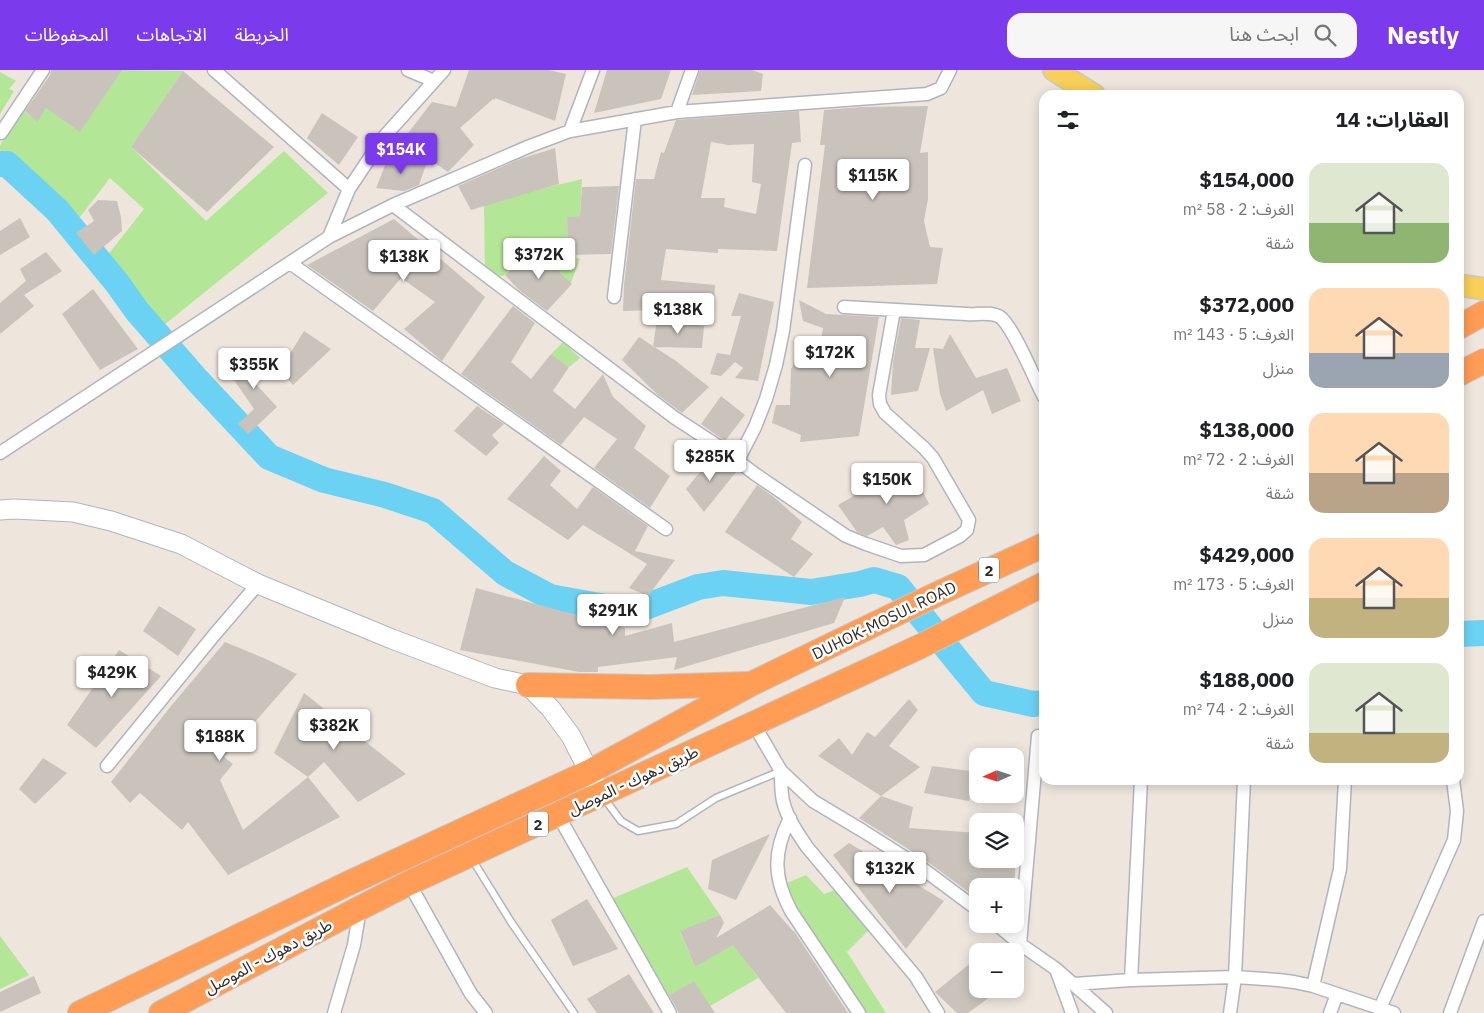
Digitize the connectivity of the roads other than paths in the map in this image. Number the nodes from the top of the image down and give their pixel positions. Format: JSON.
{"nodes":[{"id":1,"x":43,"y":70,"type":"edge"},
{"id":2,"x":214,"y":70,"type":"edge"},
{"id":3,"x":408,"y":70,"type":"edge"},
{"id":4,"x":444,"y":70,"type":"edge"},
{"id":5,"x":593,"y":70,"type":"edge"},
{"id":6,"x":692,"y":70,"type":"edge"},
{"id":7,"x":950,"y":70,"type":"edge"},
{"id":8,"x":1054,"y":70,"type":"edge"},
{"id":9,"x":434,"y":81,"type":"junction"},
{"id":10,"x":1086,"y":90,"type":"edge"},
{"id":11,"x":677,"y":112,"type":"junction"},
{"id":12,"x":635,"y":119,"type":"junction"},
{"id":13,"x":570,"y":131,"type":"junction"},
{"id":14,"x":1,"y":133,"type":"dead end"},
{"id":15,"x":805,"y":165,"type":"dead end"},
{"id":16,"x":349,"y":189,"type":"junction"},
{"id":17,"x":393,"y":205,"type":"junction"},
{"id":18,"x":329,"y":237,"type":"junction"},
{"id":19,"x":290,"y":263,"type":"junction"},
{"id":20,"x":1464,"y":286,"type":"edge"},
{"id":21,"x":1484,"y":289,"type":"edge"},
{"id":22,"x":614,"y":297,"type":"dead end"},
{"id":23,"x":844,"y":307,"type":"dead end"},
{"id":24,"x":894,"y":310,"type":"junction"},
{"id":25,"x":1484,"y":313,"type":"edge"},
{"id":26,"x":1464,"y":324,"type":"edge"},
{"id":27,"x":1484,"y":361,"type":"edge"},
{"id":28,"x":1464,"y":371,"type":"edge"},
{"id":29,"x":1039,"y":387,"type":"edge"},
{"id":30,"x":0,"y":453,"type":"edge"},
{"id":31,"x":738,"y":460,"type":"junction"},
{"id":32,"x":0,"y":510,"type":"edge"},
{"id":33,"x":666,"y":529,"type":"dead end"},
{"id":34,"x":1039,"y":547,"type":"edge"},
{"id":35,"x":258,"y":584,"type":"junction"},
{"id":36,"x":1039,"y":587,"type":"edge"},
{"id":37,"x":751,"y":684,"type":"junction"},
{"id":38,"x":528,"y":686,"type":"junction"},
{"id":39,"x":753,"y":723,"type":"junction"},
{"id":40,"x":1038,"y":736,"type":"dead end"},
{"id":41,"x":107,"y":766,"type":"dead end"},
{"id":42,"x":781,"y":771,"type":"junction"},
{"id":43,"x":589,"y":772,"type":"junction"},
{"id":44,"x":1141,"y":785,"type":"edge"},
{"id":45,"x":1244,"y":785,"type":"edge"},
{"id":46,"x":1345,"y":785,"type":"edge"},
{"id":47,"x":1454,"y":785,"type":"edge"},
{"id":48,"x":602,"y":794,"type":"junction"},
{"id":49,"x":558,"y":815,"type":"junction"},
{"id":50,"x":790,"y":818,"type":"junction"},
{"id":51,"x":470,"y":856,"type":"junction"},
{"id":52,"x":410,"y":883,"type":"junction"},
{"id":53,"x":969,"y":903,"type":"edge"},
{"id":54,"x":360,"y":908,"type":"junction"},
{"id":55,"x":1484,"y":921,"type":"edge"},
{"id":56,"x":1007,"y":933,"type":"edge"},
{"id":57,"x":1019,"y":943,"type":"edge"},
{"id":58,"x":1020,"y":943,"type":"edge"},
{"id":59,"x":1024,"y":947,"type":"edge"},
{"id":60,"x":1056,"y":969,"type":"junction"},
{"id":61,"x":1235,"y":977,"type":"junction"},
{"id":62,"x":1131,"y":980,"type":"junction"},
{"id":63,"x":1074,"y":984,"type":"junction"},
{"id":64,"x":1313,"y":986,"type":"junction"},
{"id":65,"x":1337,"y":994,"type":"junction"},
{"id":66,"x":1379,"y":1010,"type":"edge"},
{"id":67,"x":80,"y":1013,"type":"edge"},
{"id":68,"x":161,"y":1013,"type":"edge"},
{"id":69,"x":334,"y":1013,"type":"edge"},
{"id":70,"x":486,"y":1013,"type":"edge"},
{"id":71,"x":574,"y":1013,"type":"edge"},
{"id":72,"x":670,"y":1013,"type":"edge"},
{"id":73,"x":859,"y":1013,"type":"edge"},
{"id":74,"x":938,"y":1013,"type":"edge"},
{"id":75,"x":1072,"y":1013,"type":"edge"},
{"id":76,"x":1106,"y":1013,"type":"edge"},
{"id":77,"x":1230,"y":1013,"type":"edge"},
{"id":78,"x":1330,"y":1013,"type":"edge"},
{"id":79,"x":1394,"y":1013,"type":"edge"},
{"id":80,"x":1450,"y":1013,"type":"edge"}],
"edges":[{"from":1,"to":14,"type":"street"},
{"from":2,"to":16,"type":"street"},
{"from":3,"to":9,"type":"street"},
{"from":4,"to":9,"type":"street"},
{"from":5,"to":13,"type":"street"},
{"from":6,"to":11,"type":"street"},
{"from":7,"to":11,"type":"street"},
{"from":8,"to":10,"type":"main road"},
{"from":9,"to":16,"type":"street"},
{"from":11,"to":12,"type":"street"},
{"from":12,"to":13,"type":"street"},
{"from":12,"to":22,"type":"street"},
{"from":13,"to":17,"type":"street"},
{"from":15,"to":31,"type":"street"},
{"from":16,"to":18,"type":"street"},
{"from":17,"to":18,"type":"street"},
{"from":17,"to":31,"type":"street"},
{"from":18,"to":19,"type":"street"},
{"from":19,"to":30,"type":"street"},
{"from":19,"to":33,"type":"street"},
{"from":20,"to":21,"type":"main road"},
{"from":23,"to":24,"type":"street"},
{"from":24,"to":29,"type":"street"},
{"from":24,"to":31,"type":"street"},
{"from":25,"to":26,"type":"highway"},
{"from":27,"to":28,"type":"highway"},
{"from":32,"to":35,"type":"main road"},
{"from":34,"to":37,"type":"highway","name":"DUHOK-MOSUL ROAD","number":"2"},
{"from":35,"to":38,"type":"main road"},
{"from":35,"to":41,"type":"street"},
{"from":36,"to":39,"type":"highway","name":"طريق دهوك - الموصل","number":"2"},
{"from":37,"to":38,"type":"highway"},
{"from":37,"to":43,"type":"highway","number":"2"},
{"from":38,"to":43,"type":"main road"},
{"from":39,"to":42,"type":"street"},
{"from":39,"to":48,"type":"highway","name":"طريق دهوك - الموصل","number":"2"},
{"from":40,"to":58,"type":"street"},
{"from":42,"to":48,"type":"lane"},
{"from":42,"to":50,"type":"street"},
{"from":42,"to":53,"type":"street"},
{"from":43,"to":48,"type":"main road"},
{"from":43,"to":67,"type":"highway","name":"طريق دهوك - الموصل","number":"2"},
{"from":44,"to":62,"type":"street"},
{"from":45,"to":61,"type":"street"},
{"from":46,"to":64,"type":"street"},
{"from":47,"to":66,"type":"street"},
{"from":48,"to":49,"type":"highway","name":"طريق دهوك - الموصل","number":"2"},
{"from":49,"to":51,"type":"highway","name":"طريق دهوك - الموصل","number":"2"},
{"from":49,"to":72,"type":"street"},
{"from":50,"to":73,"type":"street"},
{"from":50,"to":74,"type":"street"},
{"from":51,"to":52,"type":"highway","name":"طريق دهوك - الموصل","number":"2"},
{"from":51,"to":71,"type":"lane"},
{"from":52,"to":54,"type":"highway","name":"طريق دهوك - الموصل","number":"2"},
{"from":52,"to":70,"type":"street"},
{"from":54,"to":68,"type":"highway","name":"طريق دهوك - الموصل","number":"2"},
{"from":54,"to":69,"type":"street"},
{"from":55,"to":80,"type":"street"},
{"from":56,"to":57,"type":"street"},
{"from":59,"to":60,"type":"street"},
{"from":60,"to":63,"type":"street"},
{"from":60,"to":75,"type":"street"},
{"from":61,"to":62,"type":"street"},
{"from":61,"to":64,"type":"street"},
{"from":61,"to":77,"type":"street"},
{"from":62,"to":63,"type":"street"},
{"from":63,"to":76,"type":"street"},
{"from":64,"to":65,"type":"street"},
{"from":65,"to":66,"type":"street"},
{"from":65,"to":78,"type":"street"},
{"from":66,"to":79,"type":"street"}]}
